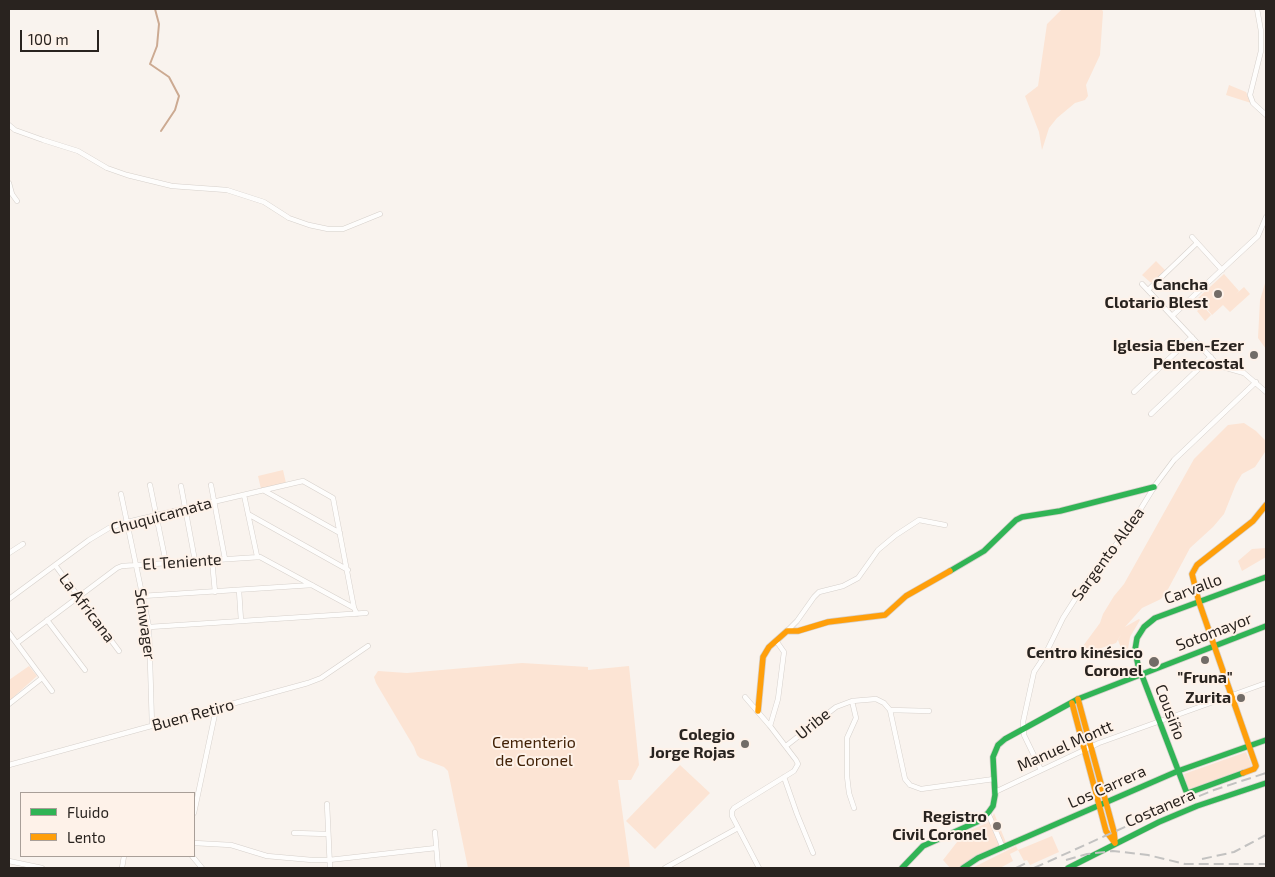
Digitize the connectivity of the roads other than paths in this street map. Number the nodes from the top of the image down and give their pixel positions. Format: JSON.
{"nodes":[{"id":1,"x":1257,"y":9,"type":"edge"},
{"id":2,"x":1266,"y":115,"type":"edge"},
{"id":3,"x":9,"y":125,"type":"edge"},
{"id":4,"x":9,"y":182,"type":"edge"},
{"id":5,"x":17,"y":201,"type":"dead end"},
{"id":6,"x":380,"y":214,"type":"dead end"},
{"id":7,"x":1266,"y":218,"type":"edge"},
{"id":8,"x":1260,"y":230,"type":"junction"},
{"id":9,"x":1266,"y":233,"type":"edge"},
{"id":10,"x":1192,"y":237,"type":"dead end"},
{"id":11,"x":1197,"y":243,"type":"junction"},
{"id":12,"x":1222,"y":270,"type":"junction"},
{"id":13,"x":1142,"y":284,"type":"dead end"},
{"id":14,"x":1148,"y":290,"type":"junction"},
{"id":15,"x":1172,"y":316,"type":"junction"},
{"id":16,"x":1192,"y":337,"type":"junction"},
{"id":17,"x":1210,"y":358,"type":"junction"},
{"id":18,"x":1256,"y":382,"type":"junction"},
{"id":19,"x":1134,"y":392,"type":"dead end"},
{"id":20,"x":1266,"y":392,"type":"edge"},
{"id":21,"x":1151,"y":414,"type":"dead end"},
{"id":22,"x":150,"y":485,"type":"dead end"},
{"id":23,"x":211,"y":485,"type":"dead end"},
{"id":24,"x":181,"y":486,"type":"dead end"},
{"id":25,"x":1154,"y":488,"type":"junction"},
{"id":26,"x":263,"y":490,"type":"junction"},
{"id":27,"x":121,"y":494,"type":"dead end"},
{"id":28,"x":244,"y":495,"type":"junction"},
{"id":29,"x":214,"y":502,"type":"junction"},
{"id":30,"x":1266,"y":505,"type":"edge"},
{"id":31,"x":185,"y":508,"type":"junction"},
{"id":32,"x":248,"y":514,"type":"junction"},
{"id":33,"x":156,"y":515,"type":"junction"},
{"id":34,"x":127,"y":522,"type":"junction"},
{"id":35,"x":945,"y":525,"type":"dead end"},
{"id":36,"x":340,"y":533,"type":"junction"},
{"id":37,"x":23,"y":544,"type":"dead end"},
{"id":38,"x":9,"y":553,"type":"edge"},
{"id":39,"x":257,"y":556,"type":"junction"},
{"id":40,"x":225,"y":559,"type":"junction"},
{"id":41,"x":212,"y":560,"type":"junction"},
{"id":42,"x":195,"y":561,"type":"junction"},
{"id":43,"x":166,"y":563,"type":"junction"},
{"id":44,"x":55,"y":565,"type":"junction"},
{"id":45,"x":136,"y":565,"type":"junction"},
{"id":46,"x":348,"y":570,"type":"junction"},
{"id":47,"x":1266,"y":576,"type":"edge"},
{"id":48,"x":314,"y":585,"type":"junction"},
{"id":49,"x":238,"y":590,"type":"junction"},
{"id":50,"x":215,"y":592,"type":"junction"},
{"id":51,"x":79,"y":596,"type":"junction"},
{"id":52,"x":142,"y":596,"type":"junction"},
{"id":53,"x":9,"y":599,"type":"edge"},
{"id":54,"x":1200,"y":602,"type":"junction"},
{"id":55,"x":354,"y":608,"type":"junction"},
{"id":56,"x":366,"y":613,"type":"dead end"},
{"id":57,"x":357,"y":614,"type":"junction"},
{"id":58,"x":47,"y":620,"type":"junction"},
{"id":59,"x":241,"y":621,"type":"junction"},
{"id":60,"x":1266,"y":626,"type":"edge"},
{"id":61,"x":149,"y":627,"type":"junction"},
{"id":62,"x":787,"y":631,"type":"junction"},
{"id":63,"x":9,"y":633,"type":"edge"},
{"id":64,"x":1137,"y":638,"type":"joint"},
{"id":65,"x":778,"y":642,"type":"junction"},
{"id":66,"x":16,"y":643,"type":"junction"},
{"id":67,"x":1215,"y":645,"type":"junction"},
{"id":68,"x":368,"y":646,"type":"dead end"},
{"id":69,"x":119,"y":651,"type":"dead end"},
{"id":70,"x":85,"y":670,"type":"dead end"},
{"id":71,"x":1141,"y":674,"type":"junction"},
{"id":72,"x":42,"y":678,"type":"junction"},
{"id":73,"x":1266,"y":683,"type":"edge"},
{"id":74,"x":52,"y":691,"type":"dead end"},
{"id":75,"x":1233,"y":695,"type":"junction"},
{"id":76,"x":745,"y":697,"type":"dead end"},
{"id":77,"x":1078,"y":700,"type":"junction"},
{"id":78,"x":852,"y":701,"type":"junction"},
{"id":79,"x":1072,"y":703,"type":"junction"},
{"id":80,"x":9,"y":704,"type":"edge"},
{"id":81,"x":214,"y":709,"type":"junction"},
{"id":82,"x":890,"y":710,"type":"junction"},
{"id":83,"x":758,"y":711,"type":"junction"},
{"id":84,"x":929,"y":711,"type":"dead end"},
{"id":85,"x":1159,"y":722,"type":"junction"},
{"id":86,"x":152,"y":726,"type":"junction"},
{"id":87,"x":770,"y":726,"type":"junction"},
{"id":88,"x":1022,"y":729,"type":"junction"},
{"id":89,"x":1266,"y":740,"type":"edge"},
{"id":90,"x":1250,"y":744,"type":"junction"},
{"id":91,"x":786,"y":746,"type":"junction"},
{"id":92,"x":1091,"y":747,"type":"junction"},
{"id":93,"x":1084,"y":750,"type":"junction"},
{"id":94,"x":9,"y":765,"type":"edge"},
{"id":95,"x":1041,"y":770,"type":"junction"},
{"id":96,"x":1178,"y":771,"type":"junction"},
{"id":97,"x":784,"y":777,"type":"junction"},
{"id":98,"x":994,"y":779,"type":"junction"},
{"id":99,"x":1266,"y":783,"type":"edge"},
{"id":100,"x":995,"y":792,"type":"junction"},
{"id":101,"x":1102,"y":803,"type":"junction"},
{"id":102,"x":326,"y":804,"type":"dead end"},
{"id":103,"x":195,"y":808,"type":"edge"},
{"id":104,"x":854,"y":808,"type":"dead end"},
{"id":105,"x":988,"y":813,"type":"junction"},
{"id":106,"x":738,"y":828,"type":"junction"},
{"id":107,"x":435,"y":832,"type":"dead end"},
{"id":108,"x":294,"y":833,"type":"dead end"},
{"id":109,"x":328,"y":834,"type":"junction"},
{"id":110,"x":195,"y":843,"type":"edge"},
{"id":111,"x":1115,"y":843,"type":"junction"},
{"id":112,"x":436,"y":848,"type":"junction"},
{"id":113,"x":1003,"y":848,"type":"junction"},
{"id":114,"x":812,"y":853,"type":"dead end"},
{"id":115,"x":193,"y":857,"type":"edge"},
{"id":116,"x":329,"y":860,"type":"junction"},
{"id":117,"x":9,"y":861,"type":"edge"},
{"id":118,"x":42,"y":868,"type":"edge"},
{"id":119,"x":202,"y":868,"type":"edge"},
{"id":120,"x":330,"y":868,"type":"edge"},
{"id":121,"x":438,"y":868,"type":"edge"},
{"id":122,"x":664,"y":868,"type":"edge"},
{"id":123,"x":759,"y":868,"type":"edge"},
{"id":124,"x":902,"y":868,"type":"edge"},
{"id":125,"x":963,"y":868,"type":"edge"},
{"id":126,"x":1068,"y":868,"type":"edge"}],
"edges":[{"from":1,"to":2,"type":"street"},
{"from":3,"to":6,"type":"street"},
{"from":4,"to":5,"type":"street"},
{"from":7,"to":8,"type":"street"},
{"from":8,"to":9,"type":"street"},
{"from":8,"to":12,"type":"street"},
{"from":10,"to":11,"type":"street"},
{"from":11,"to":12,"type":"street"},
{"from":11,"to":14,"type":"street"},
{"from":12,"to":15,"type":"street"},
{"from":13,"to":14,"type":"street"},
{"from":14,"to":15,"type":"street"},
{"from":15,"to":16,"type":"street"},
{"from":16,"to":17,"type":"street"},
{"from":16,"to":19,"type":"street"},
{"from":17,"to":18,"type":"street"},
{"from":17,"to":21,"type":"street"},
{"from":18,"to":20,"type":"street"},
{"from":18,"to":25,"type":"street","name":"Sargento Aldea"},
{"from":22,"to":33,"type":"street"},
{"from":23,"to":29,"type":"street"},
{"from":24,"to":31,"type":"street"},
{"from":25,"to":62,"type":"street"},
{"from":25,"to":88,"type":"street","name":"Sargento Aldea"},
{"from":26,"to":28,"type":"street","name":"Chuquicamata"},
{"from":26,"to":36,"type":"street"},
{"from":26,"to":36,"type":"street","name":"Chuquicamata"},
{"from":27,"to":34,"type":"street","name":"Schwager"},
{"from":28,"to":29,"type":"street","name":"Chuquicamata"},
{"from":28,"to":32,"type":"street"},
{"from":29,"to":31,"type":"street","name":"Chuquicamata"},
{"from":29,"to":40,"type":"street"},
{"from":30,"to":54,"type":"street"},
{"from":31,"to":33,"type":"street","name":"Chuquicamata"},
{"from":31,"to":42,"type":"street"},
{"from":32,"to":39,"type":"street"},
{"from":32,"to":46,"type":"street"},
{"from":33,"to":34,"type":"street","name":"Chuquicamata"},
{"from":33,"to":43,"type":"street"},
{"from":34,"to":44,"type":"street","name":"Chuquicamata"},
{"from":34,"to":45,"type":"street","name":"Schwager"},
{"from":35,"to":62,"type":"street"},
{"from":36,"to":46,"type":"street"},
{"from":37,"to":38,"type":"street"},
{"from":39,"to":40,"type":"street","name":"El Teniente"},
{"from":39,"to":48,"type":"street"},
{"from":40,"to":41,"type":"street","name":"El Teniente"},
{"from":41,"to":42,"type":"street","name":"El Teniente"},
{"from":41,"to":50,"type":"street"},
{"from":42,"to":43,"type":"street","name":"El Teniente"},
{"from":43,"to":45,"type":"street","name":"El Teniente"},
{"from":44,"to":51,"type":"street","name":"La Africana"},
{"from":44,"to":53,"type":"street","name":"Chuquicamata"},
{"from":45,"to":51,"type":"street","name":"El Teniente"},
{"from":45,"to":52,"type":"street","name":"Schwager"},
{"from":46,"to":55,"type":"street"},
{"from":47,"to":54,"type":"street","name":"Carvallo"},
{"from":48,"to":49,"type":"street"},
{"from":48,"to":55,"type":"street"},
{"from":49,"to":50,"type":"street"},
{"from":49,"to":59,"type":"street"},
{"from":50,"to":52,"type":"street"},
{"from":51,"to":58,"type":"street","name":"El Teniente"},
{"from":51,"to":69,"type":"street","name":"La Africana"},
{"from":52,"to":61,"type":"street","name":"Schwager"},
{"from":54,"to":64,"type":"street","name":"Carvallo"},
{"from":54,"to":67,"type":"street"},
{"from":55,"to":57,"type":"street"},
{"from":56,"to":57,"type":"street"},
{"from":57,"to":59,"type":"street"},
{"from":58,"to":66,"type":"street","name":"El Teniente"},
{"from":58,"to":70,"type":"street"},
{"from":59,"to":61,"type":"street"},
{"from":60,"to":67,"type":"street","name":"Sotomayor"},
{"from":61,"to":86,"type":"street","name":"Schwager"},
{"from":62,"to":65,"type":"street"},
{"from":63,"to":66,"type":"street"},
{"from":64,"to":71,"type":"street","name":"Cousiño"},
{"from":65,"to":83,"type":"street"},
{"from":65,"to":87,"type":"street"},
{"from":66,"to":72,"type":"street"},
{"from":67,"to":71,"type":"street","name":"Sotomayor"},
{"from":67,"to":75,"type":"street"},
{"from":68,"to":81,"type":"street","name":"Buen Retiro"},
{"from":71,"to":77,"type":"street","name":"Sotomayor"},
{"from":71,"to":85,"type":"street","name":"Cousiño"},
{"from":72,"to":74,"type":"street"},
{"from":72,"to":80,"type":"street"},
{"from":73,"to":75,"type":"street","name":"Manuel Montt"},
{"from":75,"to":85,"type":"street","name":"Manuel Montt"},
{"from":75,"to":90,"type":"street"},
{"from":76,"to":83,"type":"street"},
{"from":77,"to":79,"type":"street","name":"Sotomayor"},
{"from":77,"to":92,"type":"street"},
{"from":78,"to":82,"type":"street","name":"Uribe"},
{"from":78,"to":91,"type":"street","name":"Uribe"},
{"from":78,"to":104,"type":"street"},
{"from":79,"to":88,"type":"street","name":"Sotomayor"},
{"from":79,"to":93,"type":"street"},
{"from":81,"to":86,"type":"street","name":"Buen Retiro"},
{"from":81,"to":103,"type":"street"},
{"from":82,"to":84,"type":"street"},
{"from":82,"to":98,"type":"street"},
{"from":83,"to":87,"type":"street"},
{"from":85,"to":92,"type":"street","name":"Manuel Montt"},
{"from":85,"to":96,"type":"street","name":"Cousiño"},
{"from":86,"to":94,"type":"street","name":"Buen Retiro"},
{"from":87,"to":91,"type":"street"},
{"from":88,"to":95,"type":"street"},
{"from":88,"to":98,"type":"street","name":"Sotomayor"},
{"from":89,"to":90,"type":"street","name":"Los Carrera"},
{"from":90,"to":96,"type":"street","name":"Los Carrera"},
{"from":90,"to":96,"type":"street","name":"Cousiño"},
{"from":91,"to":97,"type":"street","name":"Uribe"},
{"from":92,"to":93,"type":"street","name":"Manuel Montt"},
{"from":92,"to":101,"type":"street"},
{"from":93,"to":95,"type":"street","name":"Manuel Montt"},
{"from":93,"to":101,"type":"street"},
{"from":95,"to":100,"type":"street","name":"Manuel Montt"},
{"from":96,"to":101,"type":"street","name":"Los Carrera"},
{"from":97,"to":106,"type":"street","name":"Uribe"},
{"from":97,"to":114,"type":"street"},
{"from":98,"to":100,"type":"street","name":"Sotomayor"},
{"from":99,"to":111,"type":"street","name":"Costanera"},
{"from":100,"to":105,"type":"street"},
{"from":101,"to":111,"type":"street"},
{"from":101,"to":113,"type":"street","name":"Los Carrera"},
{"from":102,"to":109,"type":"street"},
{"from":105,"to":113,"type":"street"},
{"from":105,"to":124,"type":"street"},
{"from":106,"to":122,"type":"street"},
{"from":106,"to":123,"type":"street"},
{"from":107,"to":112,"type":"street"},
{"from":108,"to":109,"type":"street"},
{"from":109,"to":116,"type":"street"},
{"from":110,"to":116,"type":"street"},
{"from":111,"to":126,"type":"street","name":"Costanera"},
{"from":112,"to":116,"type":"street"},
{"from":112,"to":121,"type":"street"},
{"from":113,"to":125,"type":"street","name":"Los Carrera"},
{"from":115,"to":119,"type":"street"},
{"from":116,"to":120,"type":"street"},
{"from":117,"to":118,"type":"street"}]}
